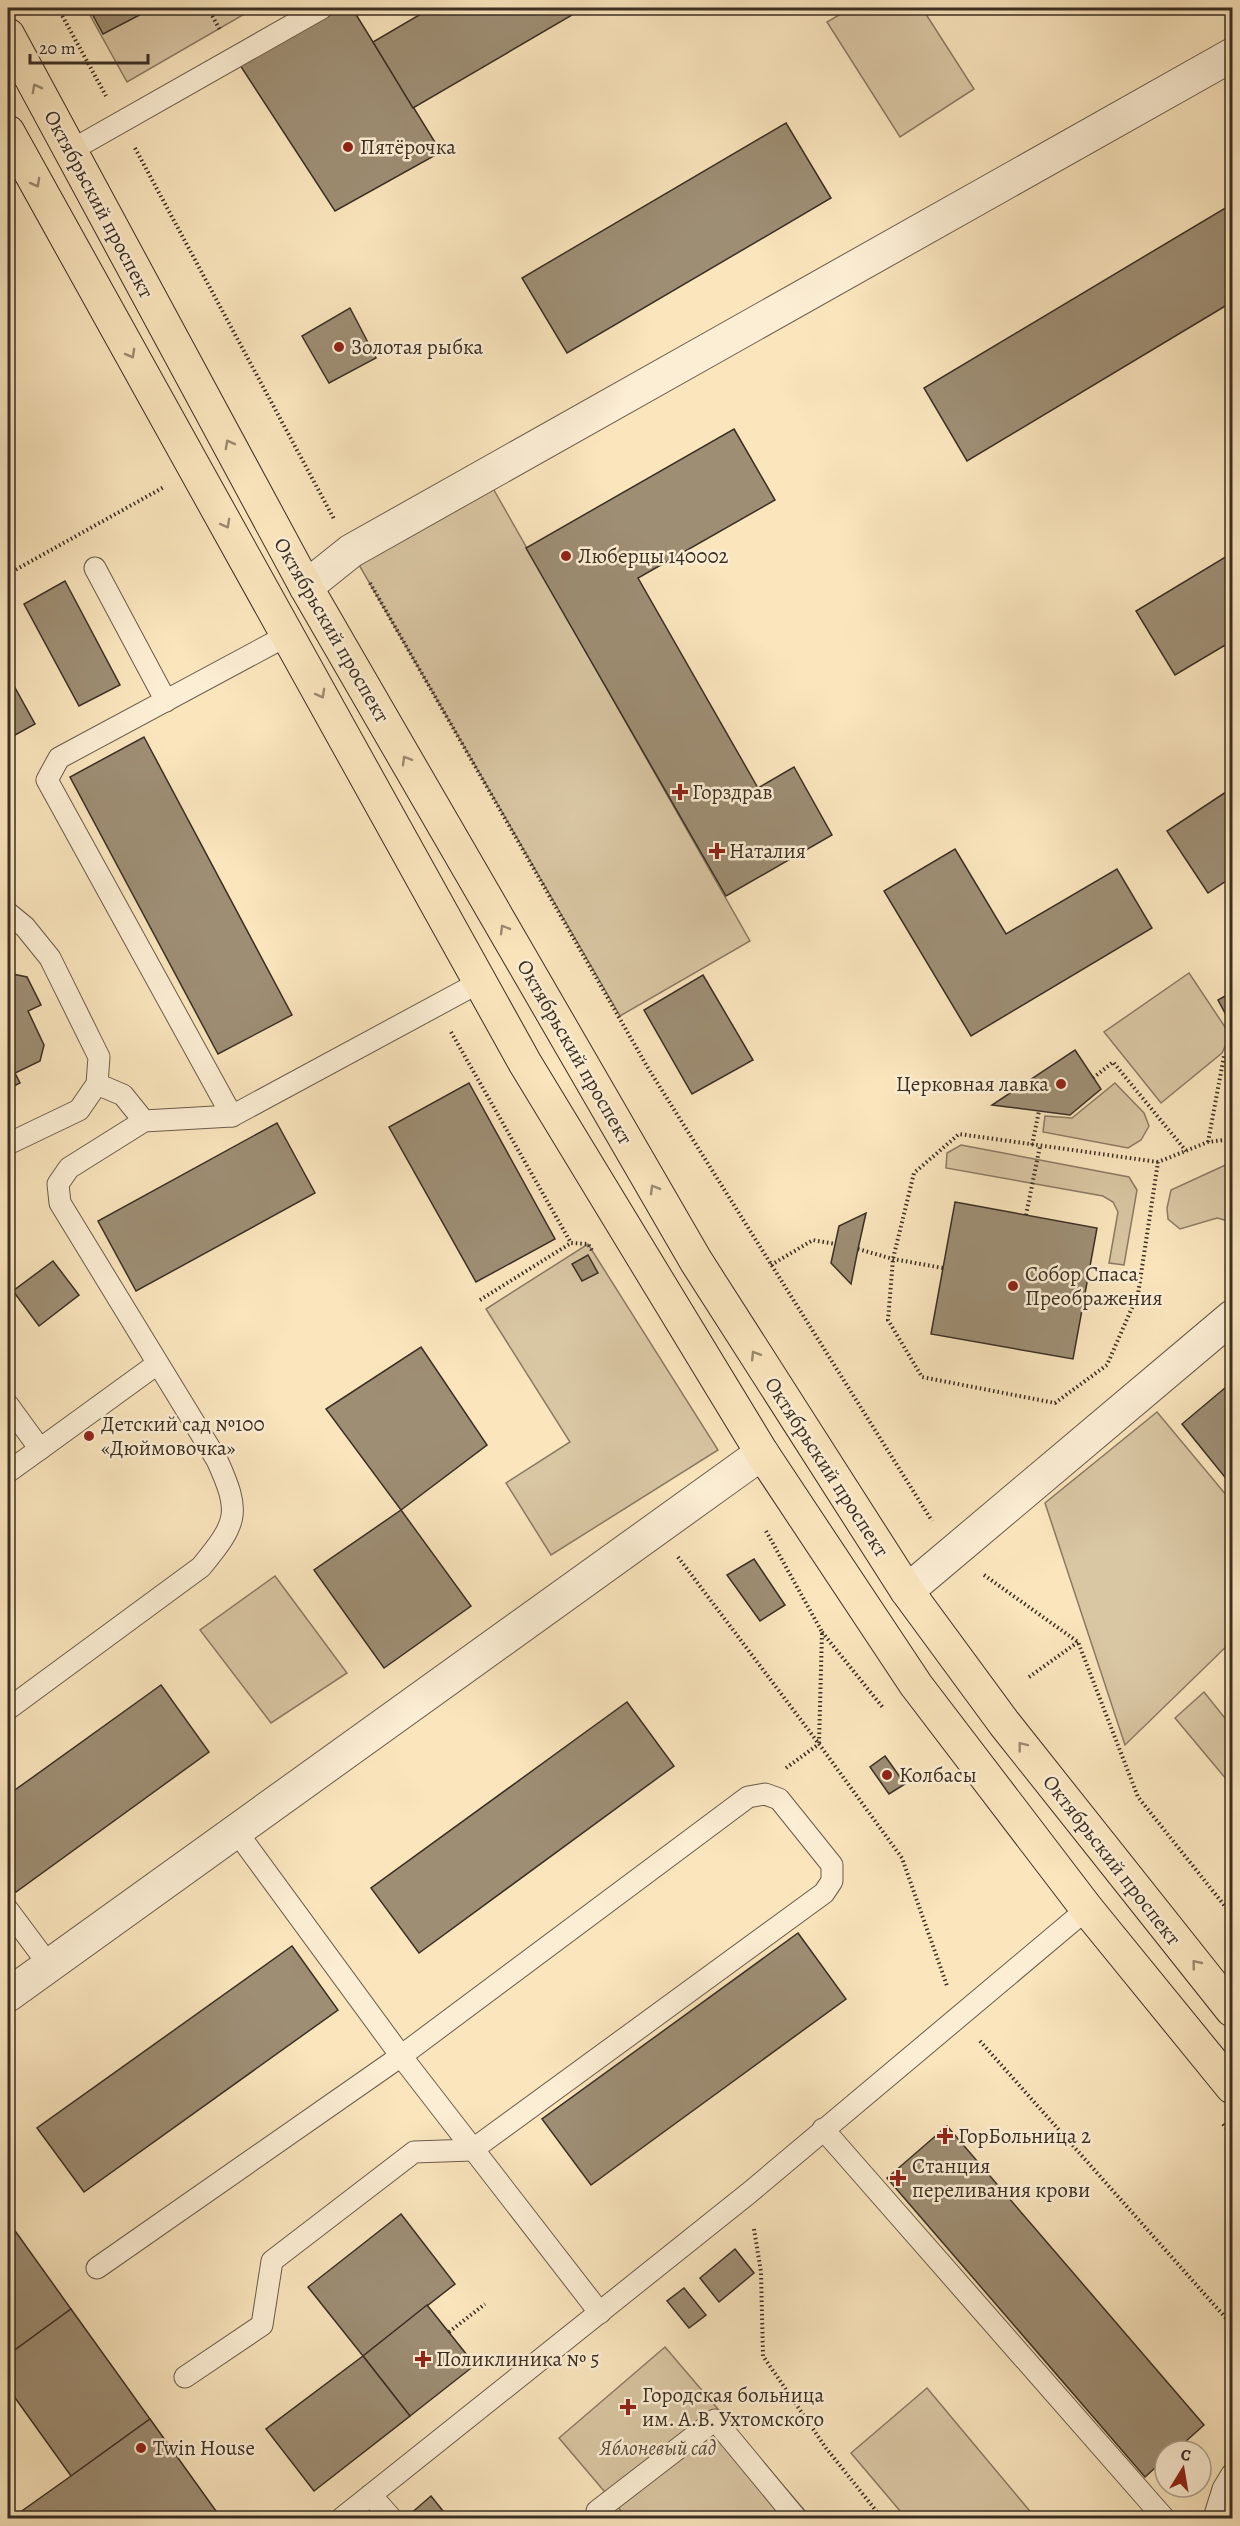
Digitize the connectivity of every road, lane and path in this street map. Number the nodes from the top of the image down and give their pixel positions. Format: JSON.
{"nodes":[{"id":1,"x":58,"y":8,"type":"edge"},
{"id":2,"x":322,"y":8,"type":"edge"},
{"id":3,"x":8,"y":35,"type":"edge"},
{"id":4,"x":1233,"y":55,"type":"edge"},
{"id":5,"x":120,"y":122,"type":"junction"},
{"id":6,"x":8,"y":132,"type":"edge"},
{"id":7,"x":70,"y":151,"type":"junction"},
{"id":8,"x":167,"y":485,"type":"dead end"},
{"id":9,"x":351,"y":551,"type":"junction"},
{"id":10,"x":95,"y":568,"type":"dead end"},
{"id":11,"x":8,"y":574,"type":"edge"},
{"id":12,"x":306,"y":587,"type":"junction"},
{"id":13,"x":288,"y":635,"type":"junction"},
{"id":14,"x":166,"y":701,"type":"junction"},
{"id":15,"x":8,"y":913,"type":"edge"},
{"id":16,"x":480,"y":982,"type":"junction"},
{"id":17,"x":1233,"y":1056,"type":"edge"},
{"id":18,"x":1093,"y":1078,"type":"dead end"},
{"id":19,"x":97,"y":1084,"type":"junction"},
{"id":20,"x":1039,"y":1111,"type":"dead end"},
{"id":21,"x":232,"y":1116,"type":"junction"},
{"id":22,"x":144,"y":1121,"type":"junction"},
{"id":23,"x":1233,"y":1139,"type":"edge"},
{"id":24,"x":1208,"y":1143,"type":"junction"},
{"id":25,"x":8,"y":1144,"type":"edge"},
{"id":26,"x":1032,"y":1144,"type":"junction"},
{"id":27,"x":1040,"y":1146,"type":"junction"},
{"id":28,"x":1186,"y":1152,"type":"junction"},
{"id":29,"x":1158,"y":1162,"type":"junction"},
{"id":30,"x":1026,"y":1215,"type":"dead end"},
{"id":31,"x":572,"y":1243,"type":"dead end"},
{"id":32,"x":835,"y":1244,"type":"dead end"},
{"id":33,"x":858,"y":1249,"type":"dead end"},
{"id":34,"x":894,"y":1259,"type":"junction"},
{"id":35,"x":771,"y":1265,"type":"junction"},
{"id":36,"x":943,"y":1268,"type":"dead end"},
{"id":37,"x":480,"y":1300,"type":"dead end"},
{"id":38,"x":1233,"y":1317,"type":"edge"},
{"id":39,"x":157,"y":1364,"type":"junction"},
{"id":40,"x":8,"y":1405,"type":"edge"},
{"id":41,"x":40,"y":1449,"type":"junction"},
{"id":42,"x":762,"y":1452,"type":"junction"},
{"id":43,"x":8,"y":1472,"type":"edge"},
{"id":44,"x":656,"y":1529,"type":"junction"},
{"id":45,"x":953,"y":1553,"type":"junction"},
{"id":46,"x":907,"y":1591,"type":"junction"},
{"id":47,"x":1078,"y":1642,"type":"junction"},
{"id":48,"x":1029,"y":1677,"type":"dead end"},
{"id":49,"x":8,"y":1709,"type":"edge"},
{"id":50,"x":236,"y":1830,"type":"junction"},
{"id":51,"x":1087,"y":1909,"type":"junction"},
{"id":52,"x":8,"y":1910,"type":"edge"},
{"id":53,"x":1233,"y":1915,"type":"edge"},
{"id":54,"x":49,"y":1965,"type":"junction"},
{"id":55,"x":8,"y":1995,"type":"edge"},
{"id":56,"x":1233,"y":2010,"type":"edge"},
{"id":57,"x":958,"y":2016,"type":"junction"},
{"id":58,"x":401,"y":2056,"type":"junction"},
{"id":59,"x":1233,"y":2087,"type":"edge"},
{"id":60,"x":823,"y":2129,"type":"junction"},
{"id":61,"x":472,"y":2150,"type":"junction"},
{"id":62,"x":749,"y":2193,"type":"junction"},
{"id":63,"x":97,"y":2268,"type":"dead end"},
{"id":64,"x":485,"y":2304,"type":"dead end"},
{"id":65,"x":600,"y":2313,"type":"junction"},
{"id":66,"x":1233,"y":2325,"type":"edge"},
{"id":67,"x":449,"y":2332,"type":"dead end"},
{"id":68,"x":185,"y":2377,"type":"dead end"},
{"id":69,"x":1233,"y":2474,"type":"edge"},
{"id":70,"x":371,"y":2495,"type":"junction"},
{"id":71,"x":596,"y":2516,"type":"edge"},
{"id":72,"x":342,"y":2518,"type":"edge"},
{"id":73,"x":391,"y":2518,"type":"edge"},
{"id":74,"x":796,"y":2518,"type":"edge"},
{"id":75,"x":882,"y":2518,"type":"edge"},
{"id":76,"x":1164,"y":2518,"type":"edge"},
{"id":77,"x":1214,"y":2518,"type":"edge"}],
"edges":[{"from":1,"to":5,"type":"path"},
{"from":2,"to":5,"type":"lane"},
{"from":7,"to":3,"type":"main road","name":"Октябрьский проспект","one_way":true},
{"from":4,"to":9,"type":"street"},
{"from":5,"to":7,"type":"lane"},
{"from":5,"to":9,"type":"path"},
{"from":6,"to":13,"type":"main road","name":"Октябрьский проспект","one_way":true},
{"from":12,"to":7,"type":"main road","name":"Октябрьский проспект","one_way":true},
{"from":8,"to":11,"type":"path"},
{"from":9,"to":12,"type":"street"},
{"from":9,"to":35,"type":"path"},
{"from":10,"to":14,"type":"lane"},
{"from":46,"to":12,"type":"main road","name":"Октябрьский проспект","one_way":true},
{"from":13,"to":14,"type":"lane"},
{"from":13,"to":16,"type":"main road","name":"Октябрьский проспект","one_way":true},
{"from":14,"to":21,"type":"lane"},
{"from":15,"to":19,"type":"lane"},
{"from":16,"to":21,"type":"lane"},
{"from":16,"to":42,"type":"main road","name":"Октябрьский проспект"},
{"from":17,"to":24,"type":"path"},
{"from":18,"to":28,"type":"path"},
{"from":19,"to":22,"type":"lane"},
{"from":19,"to":25,"type":"lane"},
{"from":20,"to":26,"type":"path"},
{"from":21,"to":22,"type":"lane"},
{"from":22,"to":39,"type":"lane"},
{"from":23,"to":24,"type":"path"},
{"from":24,"to":28,"type":"path"},
{"from":26,"to":27,"type":"path"},
{"from":26,"to":34,"type":"path"},
{"from":27,"to":29,"type":"path"},
{"from":27,"to":30,"type":"path"},
{"from":28,"to":29,"type":"path"},
{"from":29,"to":34,"type":"path"},
{"from":31,"to":37,"type":"path"},
{"from":32,"to":35,"type":"path"},
{"from":33,"to":34,"type":"path"},
{"from":34,"to":36,"type":"path"},
{"from":35,"to":45,"type":"path"},
{"from":38,"to":45,"type":"street"},
{"from":39,"to":41,"type":"lane"},
{"from":39,"to":49,"type":"lane"},
{"from":40,"to":41,"type":"lane"},
{"from":41,"to":43,"type":"lane"},
{"from":42,"to":44,"type":"street"},
{"from":42,"to":51,"type":"main road","name":"Октябрьский проспект"},
{"from":44,"to":50,"type":"street"},
{"from":44,"to":57,"type":"path"},
{"from":45,"to":46,"type":"street"},
{"from":45,"to":47,"type":"path"},
{"from":56,"to":46,"type":"main road","name":"Октябрьский проспект","one_way":true},
{"from":47,"to":48,"type":"path"},
{"from":47,"to":53,"type":"path"},
{"from":50,"to":54,"type":"street"},
{"from":50,"to":58,"type":"lane"},
{"from":51,"to":57,"type":"lane"},
{"from":51,"to":59,"type":"main road","name":"Октябрьский проспект"},
{"from":52,"to":54,"type":"lane"},
{"from":54,"to":55,"type":"street"},
{"from":57,"to":60,"type":"lane"},
{"from":57,"to":66,"type":"path"},
{"from":58,"to":61,"type":"lane"},
{"from":58,"to":61,"type":"lane"},
{"from":58,"to":63,"type":"lane"},
{"from":60,"to":62,"type":"lane"},
{"from":60,"to":76,"type":"lane"},
{"from":61,"to":65,"type":"lane"},
{"from":61,"to":68,"type":"lane"},
{"from":62,"to":65,"type":"lane"},
{"from":62,"to":75,"type":"path"},
{"from":64,"to":67,"type":"path"},
{"from":65,"to":70,"type":"lane"},
{"from":69,"to":77,"type":"lane"},
{"from":70,"to":72,"type":"lane"},
{"from":70,"to":73,"type":"lane"},
{"from":71,"to":74,"type":"lane"}]}
